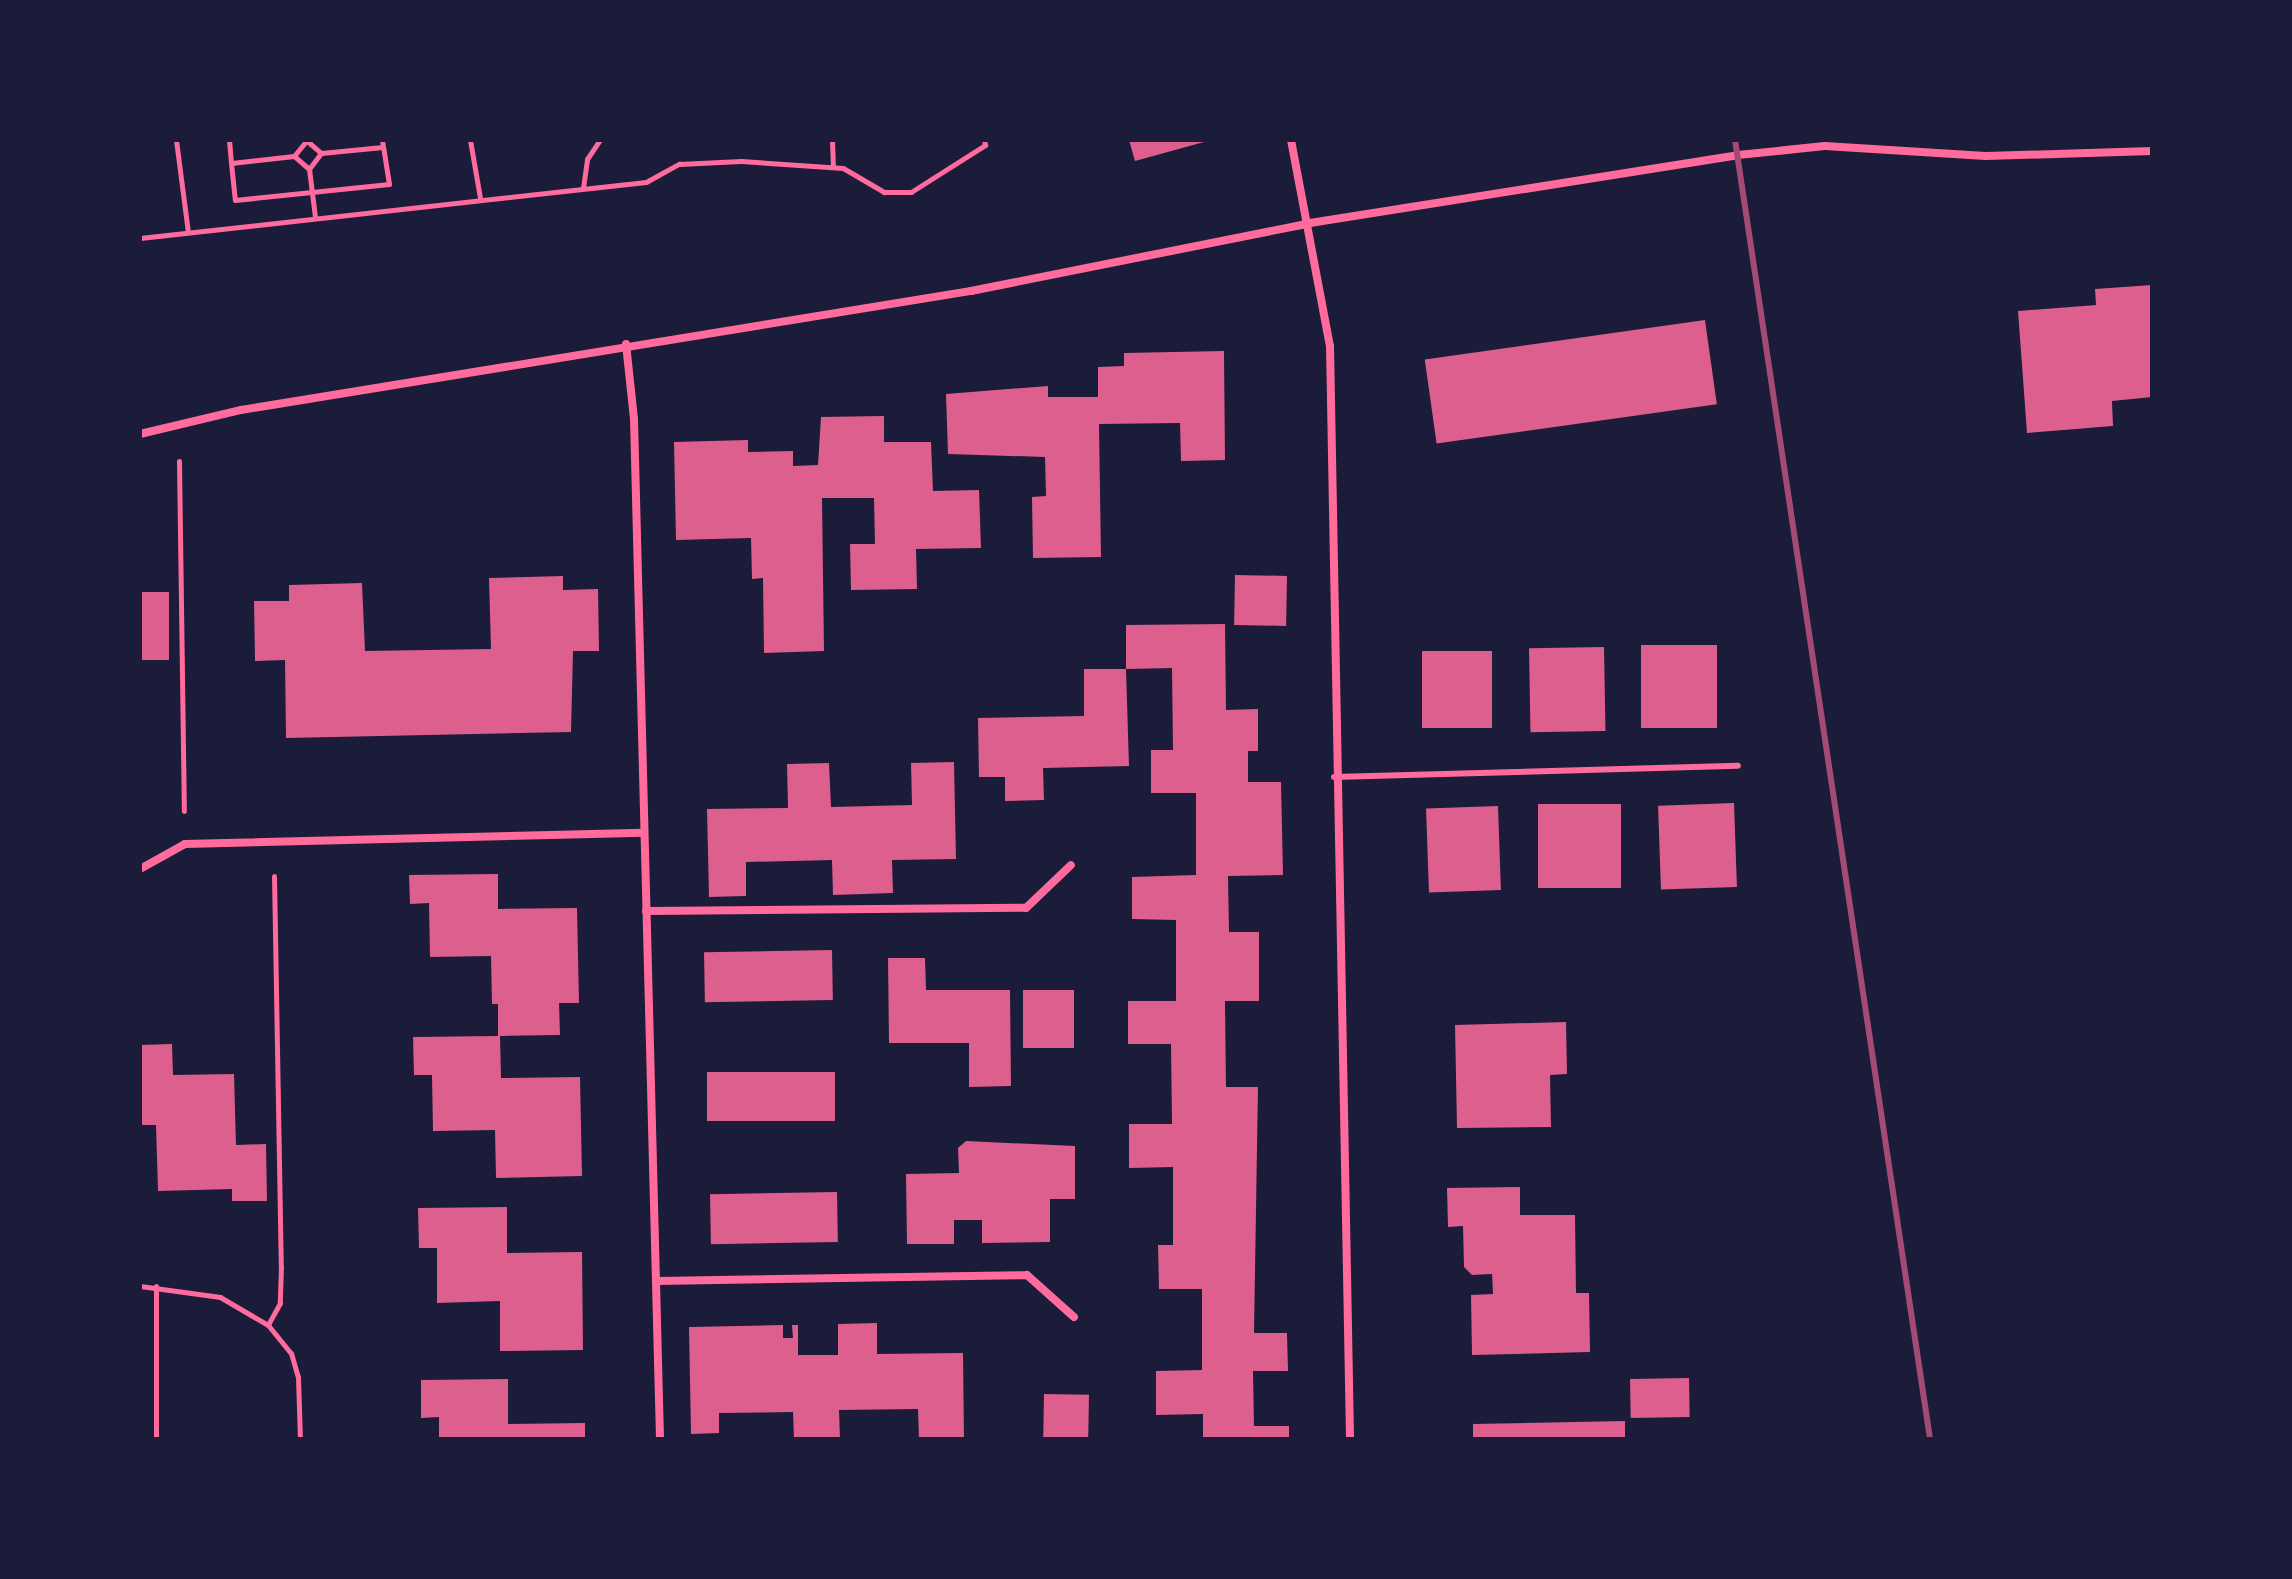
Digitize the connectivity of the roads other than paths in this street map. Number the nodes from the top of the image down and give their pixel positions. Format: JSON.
{"nodes":[{"id":1,"x":1291,"y":140,"type":"edge"},
{"id":2,"x":2152,"y":151,"type":"edge"},
{"id":3,"x":1310,"y":223,"type":"junction"},
{"id":4,"x":626,"y":344,"type":"junction"},
{"id":5,"x":140,"y":434,"type":"edge"},
{"id":6,"x":1738,"y":766,"type":"dead end"},
{"id":7,"x":1334,"y":777,"type":"junction"},
{"id":8,"x":644,"y":833,"type":"junction"},
{"id":9,"x":1071,"y":865,"type":"dead end"},
{"id":10,"x":140,"y":869,"type":"edge"},
{"id":11,"x":646,"y":911,"type":"junction"},
{"id":12,"x":656,"y":1281,"type":"junction"},
{"id":13,"x":1074,"y":1317,"type":"dead end"},
{"id":14,"x":660,"y":1439,"type":"edge"},
{"id":15,"x":1350,"y":1439,"type":"edge"}],
"edges":[{"from":1,"to":3,"type":"street"},
{"from":2,"to":3,"type":"street"},
{"from":3,"to":4,"type":"street"},
{"from":3,"to":7,"type":"street"},
{"from":4,"to":5,"type":"street"},
{"from":4,"to":8,"type":"street"},
{"from":6,"to":7,"type":"lane"},
{"from":7,"to":15,"type":"street"},
{"from":8,"to":10,"type":"street"},
{"from":8,"to":11,"type":"street"},
{"from":9,"to":11,"type":"street"},
{"from":11,"to":12,"type":"street"},
{"from":12,"to":13,"type":"street"},
{"from":12,"to":14,"type":"street"}]}
